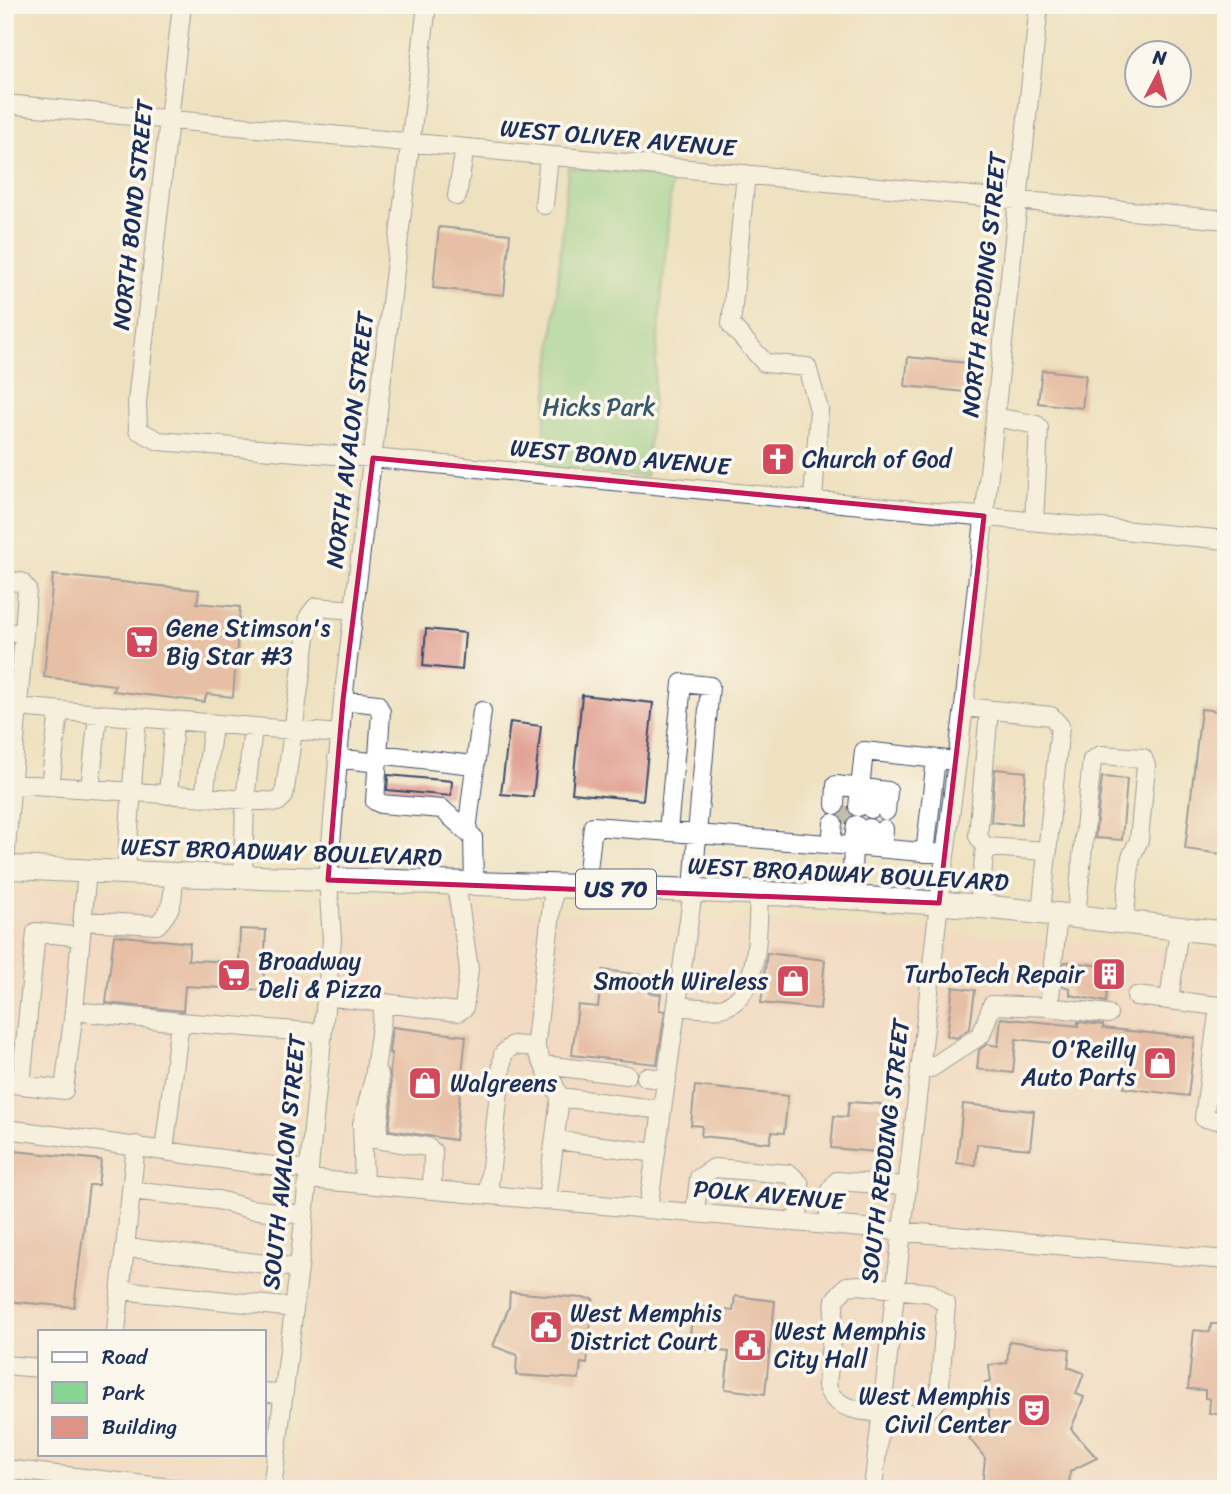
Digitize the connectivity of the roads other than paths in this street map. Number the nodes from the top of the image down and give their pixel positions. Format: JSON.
{"nodes":[{"id":1,"x":182,"y":5,"type":"edge"},
{"id":2,"x":427,"y":5,"type":"edge"},
{"id":3,"x":1039,"y":5,"type":"edge"},
{"id":4,"x":5,"y":104,"type":"edge"},
{"id":5,"x":169,"y":120,"type":"junction"},
{"id":6,"x":411,"y":143,"type":"junction"},
{"id":7,"x":465,"y":148,"type":"junction"},
{"id":8,"x":549,"y":156,"type":"junction"},
{"id":9,"x":746,"y":174,"type":"junction"},
{"id":10,"x":457,"y":196,"type":"dead end"},
{"id":11,"x":1017,"y":200,"type":"junction"},
{"id":12,"x":544,"y":205,"type":"dead end"},
{"id":13,"x":1226,"y":220,"type":"edge"},
{"id":14,"x":995,"y":416,"type":"junction"},
{"id":15,"x":138,"y":430,"type":"joint"},
{"id":16,"x":373,"y":457,"type":"junction"},
{"id":17,"x":813,"y":500,"type":"junction"},
{"id":18,"x":984,"y":516,"type":"junction"},
{"id":19,"x":1034,"y":521,"type":"junction"},
{"id":20,"x":1226,"y":540,"type":"edge"},
{"id":21,"x":5,"y":581,"type":"edge"},
{"id":22,"x":354,"y":610,"type":"junction"},
{"id":23,"x":5,"y":632,"type":"edge"},
{"id":24,"x":24,"y":634,"type":"junction"},
{"id":25,"x":343,"y":700,"type":"junction"},
{"id":26,"x":16,"y":707,"type":"junction"},
{"id":27,"x":964,"y":707,"type":"junction"},
{"id":28,"x":989,"y":710,"type":"junction"},
{"id":29,"x":60,"y":711,"type":"junction"},
{"id":30,"x":482,"y":711,"type":"dead end"},
{"id":31,"x":98,"y":714,"type":"junction"},
{"id":32,"x":137,"y":717,"type":"junction"},
{"id":33,"x":174,"y":721,"type":"junction"},
{"id":34,"x":213,"y":724,"type":"junction"},
{"id":35,"x":253,"y":727,"type":"junction"},
{"id":36,"x":293,"y":731,"type":"junction"},
{"id":37,"x":340,"y":734,"type":"junction"},
{"id":38,"x":337,"y":758,"type":"junction"},
{"id":39,"x":378,"y":758,"type":"junction"},
{"id":40,"x":936,"y":759,"type":"junction"},
{"id":41,"x":957,"y":761,"type":"junction"},
{"id":42,"x":473,"y":765,"type":"junction"},
{"id":43,"x":8,"y":783,"type":"edge"},
{"id":44,"x":50,"y":786,"type":"junction"},
{"id":45,"x":860,"y":788,"type":"junction"},
{"id":46,"x":90,"y":789,"type":"junction"},
{"id":47,"x":131,"y":792,"type":"junction"},
{"id":48,"x":168,"y":795,"type":"junction"},
{"id":49,"x":204,"y":798,"type":"junction"},
{"id":50,"x":245,"y":801,"type":"junction"},
{"id":51,"x":858,"y":817,"type":"junction"},
{"id":52,"x":467,"y":831,"type":"junction"},
{"id":53,"x":668,"y":831,"type":"junction"},
{"id":54,"x":697,"y":834,"type":"junction"},
{"id":55,"x":855,"y":846,"type":"junction"},
{"id":56,"x":985,"y":847,"type":"junction"},
{"id":57,"x":1048,"y":851,"type":"junction"},
{"id":58,"x":925,"y":853,"type":"junction"},
{"id":59,"x":945,"y":854,"type":"junction"},
{"id":60,"x":5,"y":865,"type":"edge"},
{"id":61,"x":87,"y":871,"type":"junction"},
{"id":62,"x":126,"y":873,"type":"junction"},
{"id":63,"x":173,"y":876,"type":"junction"},
{"id":64,"x":243,"y":878,"type":"junction"},
{"id":65,"x":328,"y":880,"type":"junction"},
{"id":66,"x":465,"y":884,"type":"junction"},
{"id":67,"x":554,"y":887,"type":"junction"},
{"id":68,"x":586,"y":888,"type":"junction"},
{"id":69,"x":693,"y":891,"type":"junction"},
{"id":70,"x":759,"y":893,"type":"junction"},
{"id":71,"x":851,"y":898,"type":"junction"},
{"id":72,"x":939,"y":903,"type":"junction"},
{"id":73,"x":979,"y":906,"type":"junction"},
{"id":74,"x":1058,"y":914,"type":"junction"},
{"id":75,"x":1124,"y":921,"type":"junction"},
{"id":76,"x":81,"y":929,"type":"junction"},
{"id":77,"x":1179,"y":929,"type":"junction"},
{"id":78,"x":1226,"y":933,"type":"edge"},
{"id":79,"x":325,"y":996,"type":"junction"},
{"id":80,"x":1136,"y":996,"type":"dead end"},
{"id":81,"x":1169,"y":1000,"type":"junction"},
{"id":82,"x":384,"y":1003,"type":"junction"},
{"id":83,"x":677,"y":1006,"type":"junction"},
{"id":84,"x":1049,"y":1007,"type":"junction"},
{"id":85,"x":1222,"y":1007,"type":"edge"},
{"id":86,"x":74,"y":1010,"type":"junction"},
{"id":87,"x":1108,"y":1014,"type":"dead end"},
{"id":88,"x":180,"y":1022,"type":"junction"},
{"id":89,"x":322,"y":1033,"type":"junction"},
{"id":90,"x":536,"y":1047,"type":"junction"},
{"id":91,"x":377,"y":1058,"type":"junction"},
{"id":92,"x":544,"y":1065,"type":"junction"},
{"id":93,"x":920,"y":1067,"type":"junction"},
{"id":94,"x":627,"y":1075,"type":"dead end"},
{"id":95,"x":646,"y":1077,"type":"dead end"},
{"id":96,"x":667,"y":1080,"type":"junction"},
{"id":97,"x":13,"y":1084,"type":"edge"},
{"id":98,"x":560,"y":1097,"type":"junction"},
{"id":99,"x":662,"y":1111,"type":"junction"},
{"id":100,"x":1226,"y":1121,"type":"edge"},
{"id":101,"x":5,"y":1129,"type":"edge"},
{"id":102,"x":369,"y":1138,"type":"junction"},
{"id":103,"x":556,"y":1140,"type":"junction"},
{"id":104,"x":136,"y":1145,"type":"junction"},
{"id":105,"x":164,"y":1151,"type":"junction"},
{"id":106,"x":656,"y":1153,"type":"junction"},
{"id":107,"x":309,"y":1175,"type":"junction"},
{"id":108,"x":364,"y":1184,"type":"junction"},
{"id":109,"x":906,"y":1186,"type":"junction"},
{"id":110,"x":131,"y":1190,"type":"junction"},
{"id":111,"x":432,"y":1190,"type":"junction"},
{"id":112,"x":488,"y":1195,"type":"junction"},
{"id":113,"x":547,"y":1200,"type":"junction"},
{"id":114,"x":649,"y":1209,"type":"junction"},
{"id":115,"x":695,"y":1213,"type":"junction"},
{"id":116,"x":304,"y":1216,"type":"junction"},
{"id":117,"x":797,"y":1222,"type":"junction"},
{"id":118,"x":828,"y":1225,"type":"junction"},
{"id":119,"x":901,"y":1231,"type":"junction"},
{"id":120,"x":125,"y":1247,"type":"junction"},
{"id":121,"x":1226,"y":1260,"type":"edge"},
{"id":122,"x":299,"y":1268,"type":"junction"},
{"id":123,"x":894,"y":1288,"type":"junction"},
{"id":124,"x":120,"y":1290,"type":"junction"},
{"id":125,"x":294,"y":1308,"type":"junction"},
{"id":126,"x":116,"y":1330,"type":"edge"},
{"id":127,"x":5,"y":1364,"type":"edge"},
{"id":128,"x":38,"y":1368,"type":"edge"},
{"id":129,"x":266,"y":1392,"type":"edge"},
{"id":130,"x":283,"y":1395,"type":"junction"},
{"id":131,"x":881,"y":1411,"type":"junction"},
{"id":132,"x":5,"y":1469,"type":"edge"},
{"id":133,"x":83,"y":1484,"type":"edge"},
{"id":134,"x":180,"y":1489,"type":"edge"},
{"id":135,"x":272,"y":1489,"type":"edge"},
{"id":136,"x":873,"y":1489,"type":"edge"}],
"edges":[{"from":1,"to":5,"type":"street","name":"NORTH BOND STREET"},
{"from":2,"to":6,"type":"street","name":"NORTH AVALON STREET"},
{"from":3,"to":11,"type":"street","name":"NORTH REDDING STREET"},
{"from":4,"to":5,"type":"street","name":"WEST OLIVER AVENUE"},
{"from":5,"to":6,"type":"street","name":"WEST OLIVER AVENUE"},
{"from":5,"to":15,"type":"street","name":"NORTH BOND STREET"},
{"from":6,"to":7,"type":"street","name":"WEST OLIVER AVENUE"},
{"from":6,"to":16,"type":"street","name":"NORTH AVALON STREET"},
{"from":7,"to":8,"type":"street","name":"WEST OLIVER AVENUE"},
{"from":7,"to":10,"type":"street"},
{"from":8,"to":9,"type":"street","name":"WEST OLIVER AVENUE"},
{"from":8,"to":12,"type":"street"},
{"from":9,"to":11,"type":"street","name":"WEST OLIVER AVENUE"},
{"from":9,"to":17,"type":"street"},
{"from":11,"to":13,"type":"street","name":"WEST OLIVER AVENUE"},
{"from":11,"to":14,"type":"street","name":"NORTH REDDING STREET"},
{"from":14,"to":18,"type":"street","name":"NORTH REDDING STREET"},
{"from":14,"to":19,"type":"street"},
{"from":15,"to":16,"type":"street","name":"WEST BOND AVENUE"},
{"from":16,"to":17,"type":"street","name":"WEST BOND AVENUE"},
{"from":16,"to":22,"type":"street","name":"NORTH AVALON STREET"},
{"from":17,"to":18,"type":"street","name":"WEST BOND AVENUE"},
{"from":18,"to":19,"type":"street","name":"WEST BOND AVENUE"},
{"from":18,"to":27,"type":"street","name":"NORTH REDDING STREET"},
{"from":19,"to":20,"type":"street","name":"WEST BOND AVENUE"},
{"from":21,"to":24,"type":"street"},
{"from":22,"to":25,"type":"street","name":"NORTH AVALON STREET"},
{"from":22,"to":36,"type":"street"},
{"from":23,"to":24,"type":"street"},
{"from":24,"to":26,"type":"street"},
{"from":25,"to":37,"type":"street","name":"NORTH AVALON STREET"},
{"from":25,"to":39,"type":"street"},
{"from":26,"to":29,"type":"street"},
{"from":26,"to":43,"type":"street"},
{"from":27,"to":28,"type":"street"},
{"from":27,"to":41,"type":"street","name":"NORTH REDDING STREET"},
{"from":28,"to":56,"type":"street"},
{"from":28,"to":57,"type":"street"},
{"from":29,"to":31,"type":"street"},
{"from":29,"to":44,"type":"street"},
{"from":30,"to":42,"type":"street"},
{"from":31,"to":32,"type":"street"},
{"from":31,"to":46,"type":"street"},
{"from":32,"to":33,"type":"street"},
{"from":32,"to":47,"type":"street"},
{"from":33,"to":34,"type":"street"},
{"from":33,"to":48,"type":"street"},
{"from":34,"to":35,"type":"street"},
{"from":34,"to":49,"type":"street"},
{"from":35,"to":36,"type":"street"},
{"from":35,"to":50,"type":"street"},
{"from":36,"to":37,"type":"street"},
{"from":36,"to":50,"type":"street"},
{"from":37,"to":38,"type":"street","name":"NORTH AVALON STREET"},
{"from":38,"to":39,"type":"street"},
{"from":38,"to":65,"type":"street","name":"NORTH AVALON STREET"},
{"from":39,"to":42,"type":"street"},
{"from":39,"to":52,"type":"street"},
{"from":40,"to":41,"type":"street"},
{"from":40,"to":45,"type":"street"},
{"from":40,"to":58,"type":"street"},
{"from":41,"to":59,"type":"street","name":"NORTH REDDING STREET"},
{"from":42,"to":52,"type":"street"},
{"from":43,"to":44,"type":"street"},
{"from":43,"to":60,"type":"street"},
{"from":44,"to":46,"type":"street"},
{"from":45,"to":51,"type":"street"},
{"from":45,"to":51,"type":"street"},
{"from":46,"to":47,"type":"street"},
{"from":47,"to":48,"type":"street"},
{"from":47,"to":62,"type":"street"},
{"from":48,"to":49,"type":"street"},
{"from":49,"to":50,"type":"street"},
{"from":50,"to":64,"type":"street"},
{"from":51,"to":55,"type":"street"},
{"from":51,"to":55,"type":"street"},
{"from":52,"to":66,"type":"street"},
{"from":53,"to":54,"type":"street"},
{"from":53,"to":54,"type":"street"},
{"from":53,"to":68,"type":"street"},
{"from":54,"to":55,"type":"street"},
{"from":54,"to":69,"type":"street"},
{"from":55,"to":58,"type":"street"},
{"from":55,"to":71,"type":"street"},
{"from":56,"to":57,"type":"street"},
{"from":56,"to":73,"type":"street"},
{"from":57,"to":74,"type":"street"},
{"from":58,"to":59,"type":"street"},
{"from":59,"to":72,"type":"street","name":"NORTH REDDING STREET"},
{"from":60,"to":61,"type":"main road","name":"WEST BROADWAY BOULEVARD","number":"US 70"},
{"from":61,"to":62,"type":"main road","name":"WEST BROADWAY BOULEVARD","number":"US 70"},
{"from":61,"to":76,"type":"street"},
{"from":62,"to":63,"type":"main road","name":"WEST BROADWAY BOULEVARD","number":"US 70"},
{"from":63,"to":64,"type":"main road","name":"WEST BROADWAY BOULEVARD","number":"US 70"},
{"from":63,"to":76,"type":"street"},
{"from":64,"to":65,"type":"main road","name":"WEST BROADWAY BOULEVARD","number":"US 70"},
{"from":65,"to":66,"type":"main road","name":"WEST BROADWAY BOULEVARD","number":"US 70"},
{"from":65,"to":79,"type":"street","name":"SOUTH AVALON STREET"},
{"from":66,"to":67,"type":"main road","name":"WEST BROADWAY BOULEVARD","number":"US 70"},
{"from":66,"to":82,"type":"street"},
{"from":67,"to":68,"type":"main road","name":"WEST BROADWAY BOULEVARD","number":"US 70"},
{"from":67,"to":90,"type":"street"},
{"from":68,"to":69,"type":"main road","name":"WEST BROADWAY BOULEVARD","number":"US 70"},
{"from":69,"to":70,"type":"main road","name":"WEST BROADWAY BOULEVARD","number":"US 70"},
{"from":69,"to":83,"type":"street"},
{"from":70,"to":71,"type":"main road","name":"WEST BROADWAY BOULEVARD","number":"US 70"},
{"from":70,"to":83,"type":"street"},
{"from":71,"to":72,"type":"main road","name":"WEST BROADWAY BOULEVARD","number":"US 70"},
{"from":72,"to":73,"type":"main road","name":"WEST BROADWAY BOULEVARD","number":"US 70"},
{"from":72,"to":93,"type":"street","name":"SOUTH REDDING STREET"},
{"from":73,"to":74,"type":"main road","name":"WEST BROADWAY BOULEVARD","number":"US 70"},
{"from":74,"to":75,"type":"main road","name":"WEST BROADWAY BOULEVARD","number":"US 70"},
{"from":74,"to":75,"type":"street"},
{"from":74,"to":84,"type":"street"},
{"from":75,"to":77,"type":"main road","name":"WEST BROADWAY BOULEVARD","number":"US 70"},
{"from":76,"to":86,"type":"street"},
{"from":76,"to":97,"type":"street"},
{"from":77,"to":78,"type":"main road","name":"WEST BROADWAY BOULEVARD","number":"US 70"},
{"from":77,"to":81,"type":"street"},
{"from":79,"to":82,"type":"street"},
{"from":79,"to":89,"type":"street","name":"SOUTH AVALON STREET"},
{"from":80,"to":81,"type":"street"},
{"from":81,"to":85,"type":"street"},
{"from":82,"to":91,"type":"street"},
{"from":83,"to":96,"type":"street"},
{"from":84,"to":87,"type":"street"},
{"from":84,"to":93,"type":"street"},
{"from":85,"to":100,"type":"street"},
{"from":86,"to":88,"type":"street"},
{"from":86,"to":97,"type":"street"},
{"from":88,"to":89,"type":"street"},
{"from":88,"to":105,"type":"street"},
{"from":89,"to":107,"type":"street","name":"SOUTH AVALON STREET"},
{"from":90,"to":92,"type":"street"},
{"from":90,"to":112,"type":"street"},
{"from":91,"to":102,"type":"street"},
{"from":91,"to":102,"type":"street"},
{"from":92,"to":94,"type":"street"},
{"from":92,"to":98,"type":"street"},
{"from":93,"to":109,"type":"street","name":"SOUTH REDDING STREET"},
{"from":95,"to":96,"type":"street"},
{"from":96,"to":99,"type":"street"},
{"from":98,"to":99,"type":"street"},
{"from":98,"to":103,"type":"street"},
{"from":99,"to":106,"type":"street"},
{"from":101,"to":104,"type":"street","name":"POLK AVENUE"},
{"from":102,"to":108,"type":"street"},
{"from":102,"to":111,"type":"street"},
{"from":103,"to":106,"type":"street"},
{"from":103,"to":113,"type":"street"},
{"from":104,"to":105,"type":"street","name":"POLK AVENUE"},
{"from":104,"to":110,"type":"street"},
{"from":105,"to":107,"type":"street","name":"POLK AVENUE"},
{"from":106,"to":114,"type":"street"},
{"from":107,"to":108,"type":"street","name":"POLK AVENUE"},
{"from":107,"to":116,"type":"street","name":"SOUTH AVALON STREET"},
{"from":108,"to":111,"type":"street","name":"POLK AVENUE"},
{"from":109,"to":118,"type":"street"},
{"from":109,"to":119,"type":"street","name":"SOUTH REDDING STREET"},
{"from":110,"to":116,"type":"street"},
{"from":110,"to":120,"type":"street"},
{"from":111,"to":112,"type":"street","name":"POLK AVENUE"},
{"from":112,"to":113,"type":"street","name":"POLK AVENUE"},
{"from":113,"to":114,"type":"street","name":"POLK AVENUE"},
{"from":114,"to":115,"type":"street","name":"POLK AVENUE"},
{"from":115,"to":117,"type":"street","name":"POLK AVENUE"},
{"from":115,"to":117,"type":"street"},
{"from":116,"to":122,"type":"street","name":"SOUTH AVALON STREET"},
{"from":117,"to":118,"type":"street","name":"POLK AVENUE"},
{"from":118,"to":119,"type":"street","name":"POLK AVENUE"},
{"from":119,"to":121,"type":"street","name":"POLK AVENUE"},
{"from":119,"to":123,"type":"street","name":"SOUTH REDDING STREET"},
{"from":120,"to":122,"type":"street"},
{"from":120,"to":124,"type":"street"},
{"from":122,"to":125,"type":"street","name":"SOUTH AVALON STREET"},
{"from":123,"to":131,"type":"street","name":"SOUTH REDDING STREET"},
{"from":123,"to":131,"type":"street"},
{"from":123,"to":131,"type":"street"},
{"from":124,"to":125,"type":"street"},
{"from":124,"to":126,"type":"street"},
{"from":125,"to":130,"type":"street","name":"SOUTH AVALON STREET"},
{"from":127,"to":128,"type":"street"},
{"from":129,"to":130,"type":"street"},
{"from":130,"to":135,"type":"street","name":"SOUTH AVALON STREET"},
{"from":131,"to":136,"type":"street","name":"SOUTH REDDING STREET"},
{"from":132,"to":133,"type":"street"},
{"from":133,"to":134,"type":"street"}]}
